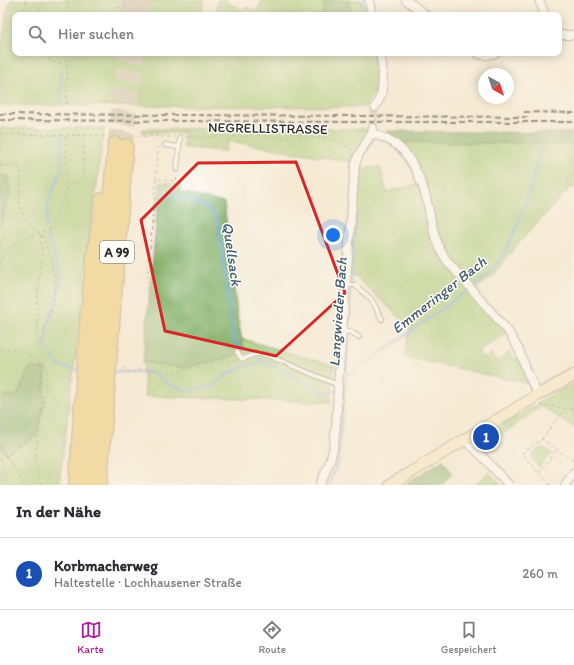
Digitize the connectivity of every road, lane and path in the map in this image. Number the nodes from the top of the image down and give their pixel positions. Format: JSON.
{"nodes":[{"id":1,"x":26,"y":0,"type":"edge"},
{"id":2,"x":44,"y":0,"type":"edge"},
{"id":3,"x":68,"y":0,"type":"edge"},
{"id":4,"x":131,"y":0,"type":"edge"},
{"id":5,"x":369,"y":0,"type":"edge"},
{"id":6,"x":406,"y":0,"type":"edge"},
{"id":7,"x":540,"y":0,"type":"edge"},
{"id":8,"x":128,"y":1,"type":"edge"},
{"id":9,"x":26,"y":12,"type":"edge"},
{"id":10,"x":38,"y":12,"type":"edge"},
{"id":11,"x":67,"y":12,"type":"edge"},
{"id":12,"x":112,"y":12,"type":"edge"},
{"id":13,"x":371,"y":12,"type":"edge"},
{"id":14,"x":422,"y":12,"type":"edge"},
{"id":15,"x":544,"y":12,"type":"edge"},
{"id":16,"x":562,"y":35,"type":"edge"},
{"id":17,"x":574,"y":35,"type":"edge"},
{"id":18,"x":42,"y":56,"type":"edge"},
{"id":19,"x":47,"y":56,"type":"edge"},
{"id":20,"x":66,"y":56,"type":"edge"},
{"id":21,"x":73,"y":56,"type":"edge"},
{"id":22,"x":380,"y":56,"type":"edge"},
{"id":23,"x":52,"y":62,"type":"junction"},
{"id":24,"x":67,"y":64,"type":"junction"},
{"id":25,"x":67,"y":107,"type":"dead end"},
{"id":26,"x":376,"y":110,"type":"joint"},
{"id":27,"x":373,"y":127,"type":"junction"},
{"id":28,"x":0,"y":134,"type":"edge"},
{"id":29,"x":55,"y":135,"type":"dead end"},
{"id":30,"x":84,"y":135,"type":"dead end"},
{"id":31,"x":66,"y":137,"type":"dead end"},
{"id":32,"x":180,"y":137,"type":"dead end"},
{"id":33,"x":196,"y":137,"type":"dead end"},
{"id":34,"x":165,"y":145,"type":"joint"},
{"id":35,"x":179,"y":147,"type":"junction"},
{"id":36,"x":358,"y":156,"type":"junction"},
{"id":37,"x":0,"y":166,"type":"edge"},
{"id":38,"x":177,"y":170,"type":"joint"},
{"id":39,"x":61,"y":172,"type":"dead end"},
{"id":40,"x":66,"y":172,"type":"junction"},
{"id":41,"x":156,"y":179,"type":"junction"},
{"id":42,"x":67,"y":180,"type":"junction"},
{"id":43,"x":66,"y":189,"type":"junction"},
{"id":44,"x":47,"y":231,"type":"junction"},
{"id":45,"x":40,"y":233,"type":"junction"},
{"id":46,"x":0,"y":263,"type":"edge"},
{"id":47,"x":355,"y":273,"type":"dead end"},
{"id":48,"x":361,"y":273,"type":"dead end"},
{"id":49,"x":147,"y":284,"type":"dead end"},
{"id":50,"x":347,"y":285,"type":"junction"},
{"id":51,"x":382,"y":319,"type":"dead end"},
{"id":52,"x":346,"y":332,"type":"junction"},
{"id":53,"x":359,"y":337,"type":"dead end"},
{"id":54,"x":39,"y":348,"type":"junction"},
{"id":55,"x":0,"y":349,"type":"edge"},
{"id":56,"x":237,"y":352,"type":"dead end"},
{"id":57,"x":97,"y":358,"type":"junction"},
{"id":58,"x":244,"y":359,"type":"junction"},
{"id":59,"x":123,"y":367,"type":"dead end"},
{"id":60,"x":47,"y":368,"type":"junction"},
{"id":61,"x":574,"y":375,"type":"edge"},
{"id":62,"x":92,"y":389,"type":"junction"},
{"id":63,"x":338,"y":389,"type":"junction"},
{"id":64,"x":539,"y":400,"type":"junction"},
{"id":65,"x":565,"y":408,"type":"junction"},
{"id":66,"x":574,"y":410,"type":"edge"},
{"id":67,"x":38,"y":435,"type":"junction"},
{"id":68,"x":464,"y":440,"type":"junction"},
{"id":69,"x":542,"y":440,"type":"junction"},
{"id":70,"x":102,"y":445,"type":"junction"},
{"id":71,"x":0,"y":446,"type":"edge"},
{"id":72,"x":556,"y":449,"type":"junction"},
{"id":73,"x":6,"y":455,"type":"junction"},
{"id":74,"x":0,"y":461,"type":"edge"},
{"id":75,"x":574,"y":462,"type":"edge"},
{"id":76,"x":574,"y":472,"type":"edge"},
{"id":77,"x":539,"y":473,"type":"junction"},
{"id":78,"x":25,"y":485,"type":"edge"},
{"id":79,"x":40,"y":485,"type":"edge"},
{"id":80,"x":66,"y":485,"type":"edge"},
{"id":81,"x":76,"y":485,"type":"edge"},
{"id":82,"x":88,"y":485,"type":"edge"},
{"id":83,"x":100,"y":485,"type":"edge"},
{"id":84,"x":107,"y":485,"type":"edge"},
{"id":85,"x":320,"y":485,"type":"edge"},
{"id":86,"x":390,"y":485,"type":"edge"},
{"id":87,"x":509,"y":485,"type":"edge"},
{"id":88,"x":550,"y":485,"type":"edge"},
{"id":89,"x":565,"y":485,"type":"edge"}],
"edges":[{"from":1,"to":9,"type":"path"},
{"from":2,"to":10,"type":"path"},
{"from":3,"to":11,"type":"path"},
{"from":4,"to":8,"type":"path"},
{"from":5,"to":13,"type":"street"},
{"from":6,"to":14,"type":"street"},
{"from":7,"to":15,"type":"street"},
{"from":8,"to":12,"type":"path"},
{"from":16,"to":17,"type":"street"},
{"from":18,"to":23,"type":"path"},
{"from":19,"to":23,"type":"path"},
{"from":20,"to":24,"type":"path"},
{"from":21,"to":24,"type":"path"},
{"from":22,"to":26,"type":"street"},
{"from":23,"to":24,"type":"path"},
{"from":24,"to":25,"type":"path"},
{"from":26,"to":27,"type":"path"},
{"from":27,"to":36,"type":"street"},
{"from":27,"to":64,"type":"street"},
{"from":28,"to":29,"type":"path"},
{"from":30,"to":42,"type":"path"},
{"from":31,"to":40,"type":"path"},
{"from":32,"to":35,"type":"lane"},
{"from":33,"to":36,"type":"path","name":"NEGRELLISTRASSE"},
{"from":34,"to":35,"type":"lane"},
{"from":34,"to":41,"type":"path"},
{"from":35,"to":38,"type":"lane"},
{"from":36,"to":50,"type":"street"},
{"from":37,"to":45,"type":"path"},
{"from":38,"to":41,"type":"path"},
{"from":39,"to":40,"type":"path"},
{"from":40,"to":42,"type":"path"},
{"from":41,"to":49,"type":"path"},
{"from":42,"to":43,"type":"path"},
{"from":43,"to":44,"type":"path"},
{"from":43,"to":44,"type":"path"},
{"from":44,"to":45,"type":"path"},
{"from":45,"to":46,"type":"path"},
{"from":45,"to":54,"type":"path"},
{"from":45,"to":54,"type":"path"},
{"from":47,"to":48,"type":"path"},
{"from":50,"to":51,"type":"lane"},
{"from":50,"to":52,"type":"street"},
{"from":52,"to":53,"type":"lane"},
{"from":52,"to":63,"type":"street"},
{"from":54,"to":60,"type":"path"},
{"from":55,"to":60,"type":"path"},
{"from":56,"to":58,"type":"lane"},
{"from":57,"to":57,"type":"highway","number":"A 99"},
{"from":57,"to":62,"type":"highway","number":"A 99"},
{"from":57,"to":62,"type":"highway"},
{"from":58,"to":59,"type":"path"},
{"from":58,"to":63,"type":"lane"},
{"from":60,"to":67,"type":"path"},
{"from":61,"to":64,"type":"main road"},
{"from":62,"to":70,"type":"highway","number":"A 99"},
{"from":62,"to":80,"type":"highway"},
{"from":62,"to":81,"type":"highway"},
{"from":62,"to":82,"type":"highway","number":"A 99"},
{"from":63,"to":85,"type":"street"},
{"from":64,"to":65,"type":"path"},
{"from":64,"to":68,"type":"main road"},
{"from":65,"to":66,"type":"path"},
{"from":65,"to":69,"type":"path"},
{"from":67,"to":73,"type":"path"},
{"from":67,"to":79,"type":"path"},
{"from":68,"to":86,"type":"main road"},
{"from":68,"to":87,"type":"street"},
{"from":69,"to":72,"type":"path"},
{"from":69,"to":77,"type":"path"},
{"from":70,"to":83,"type":"highway","number":"A 99"},
{"from":70,"to":84,"type":"highway"},
{"from":71,"to":73,"type":"path"},
{"from":72,"to":75,"type":"path"},
{"from":72,"to":77,"type":"path"},
{"from":73,"to":74,"type":"path"},
{"from":73,"to":78,"type":"path"},
{"from":76,"to":89,"type":"street"},
{"from":77,"to":88,"type":"path"}]}
